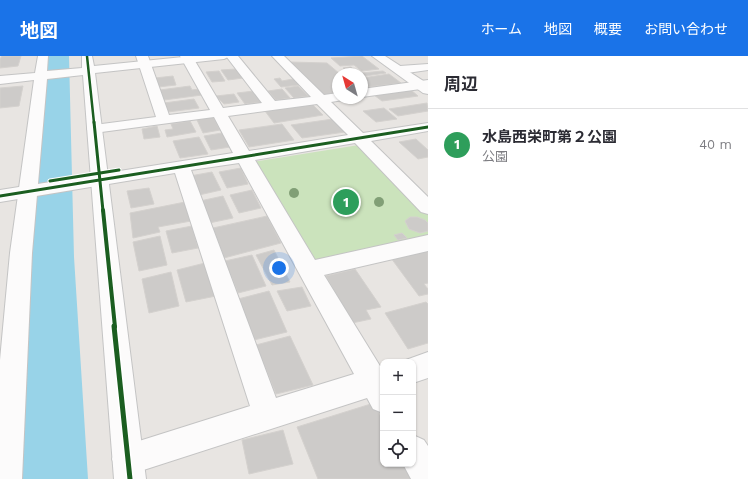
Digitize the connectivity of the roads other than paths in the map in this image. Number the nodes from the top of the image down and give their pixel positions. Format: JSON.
{"nodes":[{"id":1,"x":224,"y":56,"type":"edge"},
{"id":2,"x":232,"y":56,"type":"edge"},
{"id":3,"x":278,"y":56,"type":"edge"},
{"id":4,"x":378,"y":56,"type":"edge"},
{"id":5,"x":187,"y":58,"type":"edge"},
{"id":6,"x":143,"y":60,"type":"edge"},
{"id":7,"x":82,"y":66,"type":"edge"},
{"id":8,"x":428,"y":67,"type":"edge"},
{"id":9,"x":45,"y":69,"type":"edge"},
{"id":10,"x":400,"y":70,"type":"junction"},
{"id":11,"x":0,"y":80,"type":"edge"},
{"id":12,"x":426,"y":86,"type":"edge"},
{"id":13,"x":368,"y":92,"type":"edge"},
{"id":14,"x":332,"y":97,"type":"edge"},
{"id":15,"x":319,"y":99,"type":"junction"},
{"id":16,"x":272,"y":106,"type":"junction"},
{"id":17,"x":219,"y":112,"type":"junction"},
{"id":18,"x":164,"y":120,"type":"junction"},
{"id":19,"x":420,"y":128,"type":"edge"},
{"id":20,"x":94,"y":129,"type":"junction"},
{"id":21,"x":358,"y":138,"type":"junction"},
{"id":22,"x":428,"y":142,"type":"edge"},
{"id":23,"x":245,"y":156,"type":"junction"},
{"id":24,"x":181,"y":167,"type":"junction"},
{"id":25,"x":100,"y":180,"type":"junction"},
{"id":26,"x":35,"y":190,"type":"junction"},
{"id":27,"x":0,"y":196,"type":"edge"},
{"id":28,"x":428,"y":208,"type":"edge"},
{"id":29,"x":428,"y":243,"type":"edge"},
{"id":30,"x":309,"y":270,"type":"junction"},
{"id":31,"x":428,"y":366,"type":"edge"},
{"id":32,"x":416,"y":369,"type":"edge"},
{"id":33,"x":380,"y":386,"type":"edge"},
{"id":34,"x":268,"y":415,"type":"junction"},
{"id":35,"x":416,"y":457,"type":"edge"},
{"id":36,"x":129,"y":469,"type":"edge"},
{"id":37,"x":428,"y":478,"type":"edge"},
{"id":38,"x":5,"y":479,"type":"edge"}],
"edges":[{"from":1,"to":5,"type":"street"},
{"from":2,"to":16,"type":"street"},
{"from":3,"to":15,"type":"street"},
{"from":4,"to":10,"type":"street"},
{"from":5,"to":6,"type":"street"},
{"from":5,"to":17,"type":"street"},
{"from":6,"to":7,"type":"street"},
{"from":6,"to":18,"type":"street"},
{"from":7,"to":9,"type":"street"},
{"from":7,"to":20,"type":"street"},
{"from":8,"to":10,"type":"street"},
{"from":9,"to":11,"type":"street"},
{"from":9,"to":26,"type":"street"},
{"from":10,"to":12,"type":"street"},
{"from":12,"to":13,"type":"street"},
{"from":14,"to":15,"type":"street"},
{"from":15,"to":16,"type":"street"},
{"from":15,"to":21,"type":"street"},
{"from":16,"to":17,"type":"street"},
{"from":17,"to":18,"type":"street"},
{"from":17,"to":23,"type":"street"},
{"from":18,"to":20,"type":"street"},
{"from":19,"to":21,"type":"street"},
{"from":19,"to":22,"type":"street"},
{"from":20,"to":25,"type":"street"},
{"from":21,"to":23,"type":"street"},
{"from":21,"to":28,"type":"street"},
{"from":23,"to":24,"type":"street"},
{"from":23,"to":30,"type":"street"},
{"from":24,"to":25,"type":"street"},
{"from":24,"to":34,"type":"street"},
{"from":25,"to":26,"type":"street"},
{"from":25,"to":36,"type":"street"},
{"from":26,"to":27,"type":"street"},
{"from":26,"to":38,"type":"street"},
{"from":29,"to":30,"type":"street"},
{"from":30,"to":33,"type":"street"},
{"from":31,"to":32,"type":"street"},
{"from":33,"to":34,"type":"street"},
{"from":34,"to":36,"type":"street"},
{"from":35,"to":37,"type":"street"}]}
